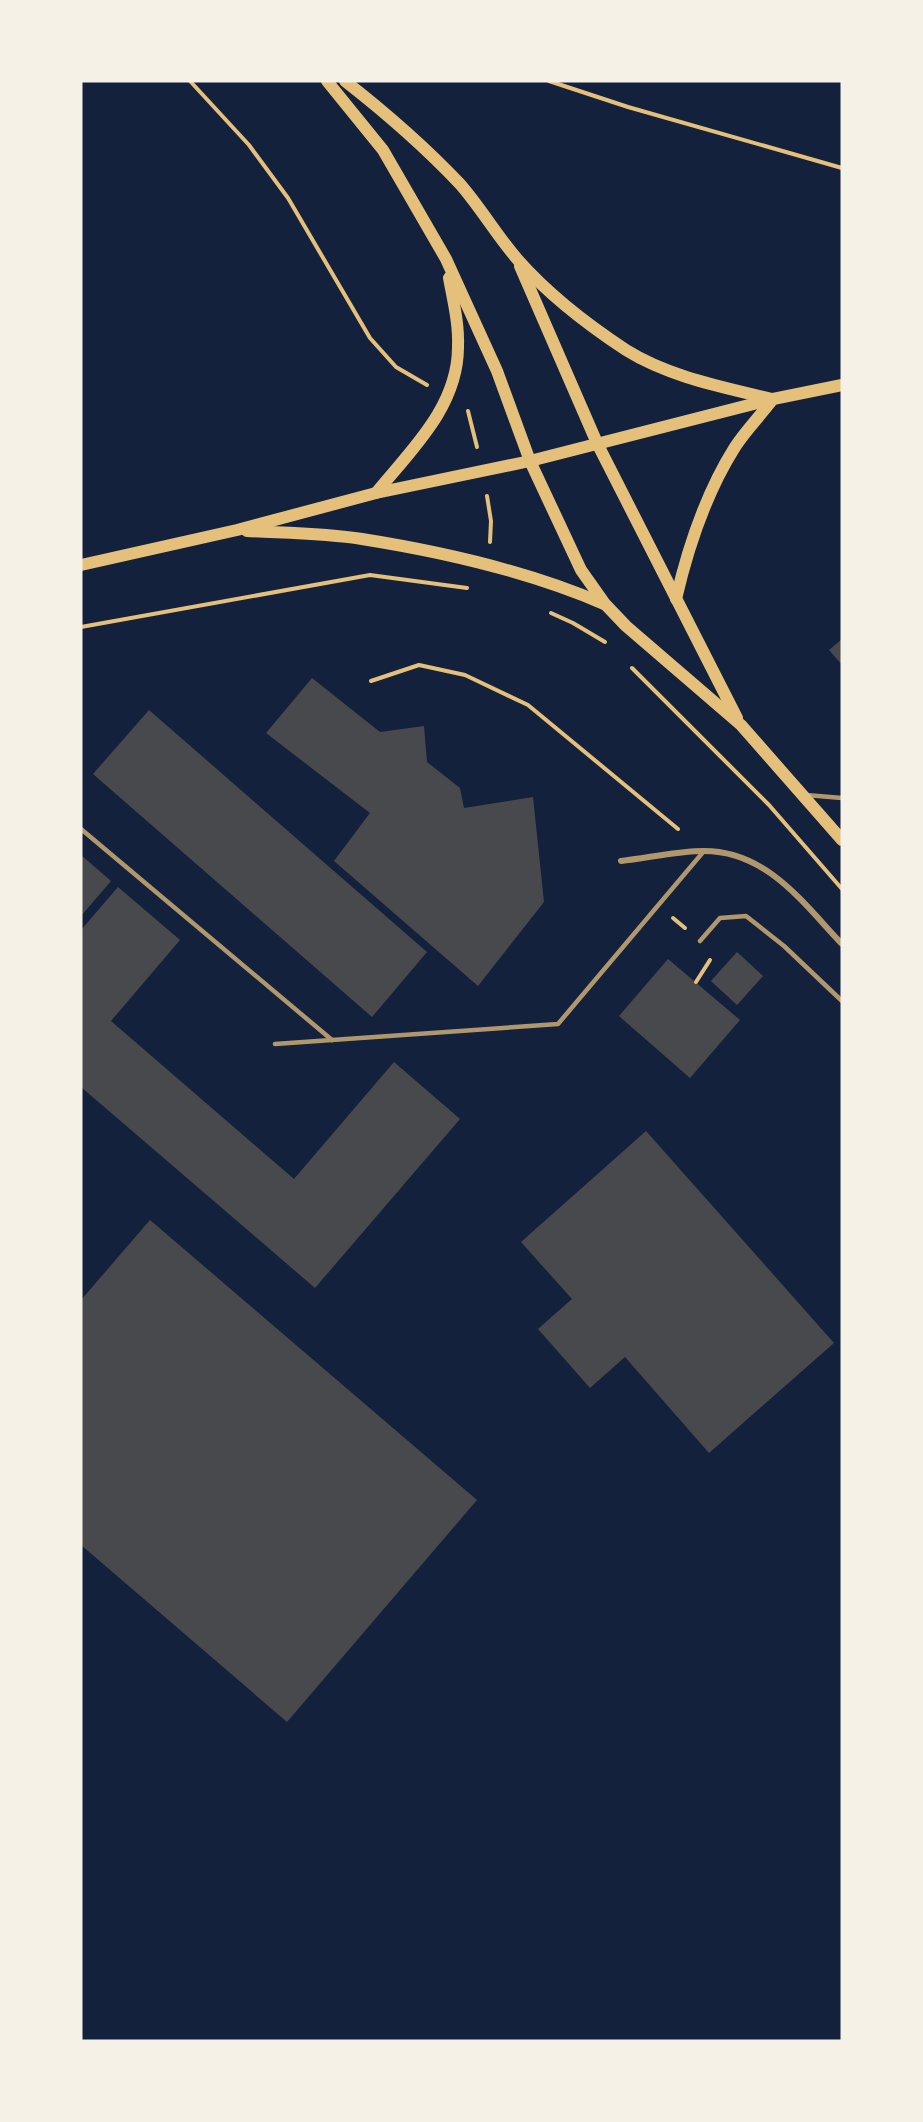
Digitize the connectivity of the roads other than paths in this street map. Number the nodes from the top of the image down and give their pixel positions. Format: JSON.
{"nodes":[{"id":1,"x":327,"y":81,"type":"edge"},
{"id":2,"x":345,"y":81,"type":"edge"},
{"id":3,"x":446,"y":259,"type":"junction"},
{"id":4,"x":518,"y":260,"type":"junction"},
{"id":5,"x":842,"y":385,"type":"edge"},
{"id":6,"x":773,"y":399,"type":"junction"},
{"id":7,"x":597,"y":443,"type":"junction"},
{"id":8,"x":530,"y":461,"type":"junction"},
{"id":9,"x":376,"y":493,"type":"junction"},
{"id":10,"x":237,"y":530,"type":"junction"},
{"id":11,"x":81,"y":565,"type":"edge"},
{"id":12,"x":676,"y":599,"type":"junction"},
{"id":13,"x":605,"y":604,"type":"junction"},
{"id":14,"x":741,"y":725,"type":"junction"},
{"id":15,"x":801,"y":794,"type":"junction"},
{"id":16,"x":842,"y":798,"type":"edge"},
{"id":17,"x":81,"y":829,"type":"edge"},
{"id":18,"x":842,"y":840,"type":"edge"},
{"id":19,"x":704,"y":851,"type":"junction"},
{"id":20,"x":621,"y":861,"type":"dead end"},
{"id":21,"x":700,"y":941,"type":"dead end"},
{"id":22,"x":842,"y":944,"type":"edge"},
{"id":23,"x":842,"y":1001,"type":"edge"},
{"id":24,"x":332,"y":1040,"type":"junction"},
{"id":25,"x":275,"y":1044,"type":"dead end"}],
"edges":[{"from":1,"to":3,"type":"main road"},
{"from":2,"to":4,"type":"main road"},
{"from":3,"to":8,"type":"main road"},
{"from":3,"to":9,"type":"main road"},
{"from":4,"to":6,"type":"main road"},
{"from":4,"to":7,"type":"main road"},
{"from":5,"to":6,"type":"main road"},
{"from":6,"to":7,"type":"main road"},
{"from":6,"to":12,"type":"main road"},
{"from":7,"to":8,"type":"main road"},
{"from":7,"to":12,"type":"main road"},
{"from":8,"to":9,"type":"main road"},
{"from":8,"to":13,"type":"main road"},
{"from":9,"to":10,"type":"main road"},
{"from":10,"to":11,"type":"main road"},
{"from":10,"to":13,"type":"main road"},
{"from":12,"to":14,"type":"main road"},
{"from":13,"to":14,"type":"main road"},
{"from":14,"to":15,"type":"main road"},
{"from":15,"to":16,"type":"lane"},
{"from":15,"to":18,"type":"main road"},
{"from":17,"to":24,"type":"lane"},
{"from":19,"to":20,"type":"street"},
{"from":19,"to":22,"type":"street"},
{"from":19,"to":24,"type":"lane"},
{"from":21,"to":23,"type":"lane"},
{"from":24,"to":25,"type":"lane"}]}
